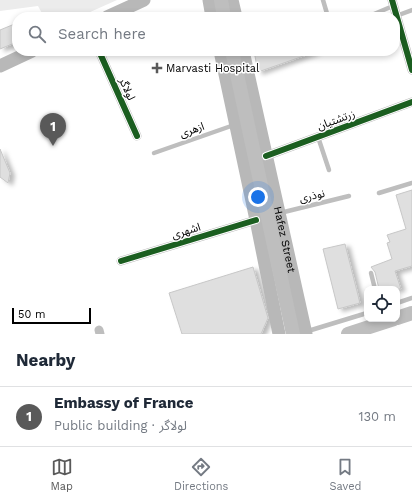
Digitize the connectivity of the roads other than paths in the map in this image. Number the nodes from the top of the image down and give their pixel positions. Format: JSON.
{"nodes":[{"id":1,"x":144,"y":0,"type":"edge"},
{"id":2,"x":209,"y":0,"type":"edge"},
{"id":3,"x":221,"y":0,"type":"edge"},
{"id":4,"x":232,"y":0,"type":"edge"},
{"id":5,"x":322,"y":0,"type":"edge"},
{"id":6,"x":392,"y":3,"type":"edge"},
{"id":7,"x":412,"y":10,"type":"edge"},
{"id":8,"x":118,"y":12,"type":"edge"},
{"id":9,"x":211,"y":12,"type":"edge"},
{"id":10,"x":223,"y":12,"type":"edge"},
{"id":11,"x":235,"y":12,"type":"edge"},
{"id":12,"x":326,"y":12,"type":"edge"},
{"id":13,"x":376,"y":12,"type":"edge"},
{"id":14,"x":400,"y":14,"type":"edge"},
{"id":15,"x":400,"y":30,"type":"edge"},
{"id":16,"x":21,"y":56,"type":"edge"},
{"id":17,"x":101,"y":56,"type":"edge"},
{"id":18,"x":221,"y":56,"type":"edge"},
{"id":19,"x":233,"y":56,"type":"edge"},
{"id":20,"x":244,"y":56,"type":"edge"},
{"id":21,"x":0,"y":66,"type":"edge"},
{"id":22,"x":412,"y":70,"type":"edge"},
{"id":23,"x":412,"y":102,"type":"edge"},
{"id":24,"x":236,"y":124,"type":"junction"},
{"id":25,"x":136,"y":136,"type":"dead end"},
{"id":26,"x":318,"y":137,"type":"junction"},
{"id":27,"x":154,"y":153,"type":"dead end"},
{"id":28,"x":266,"y":156,"type":"junction"},
{"id":29,"x":329,"y":170,"type":"dead end"},
{"id":30,"x":412,"y":182,"type":"edge"},
{"id":31,"x":379,"y":193,"type":"dead end"},
{"id":32,"x":350,"y":196,"type":"dead end"},
{"id":33,"x":278,"y":213,"type":"junction"},
{"id":34,"x":256,"y":220,"type":"junction"},
{"id":35,"x":121,"y":261,"type":"dead end"},
{"id":36,"x":370,"y":272,"type":"dead end"},
{"id":37,"x":374,"y":286,"type":"edge"},
{"id":38,"x":412,"y":298,"type":"edge"},
{"id":39,"x":400,"y":302,"type":"edge"},
{"id":40,"x":412,"y":313,"type":"edge"},
{"id":41,"x":364,"y":314,"type":"edge"},
{"id":42,"x":400,"y":317,"type":"edge"},
{"id":43,"x":381,"y":322,"type":"edge"},
{"id":44,"x":279,"y":334,"type":"edge"},
{"id":45,"x":301,"y":334,"type":"edge"},
{"id":46,"x":348,"y":334,"type":"edge"}],
"edges":[{"from":1,"to":8,"type":"main road"},
{"from":2,"to":9,"type":"main road"},
{"from":3,"to":10,"type":"main road"},
{"from":4,"to":11,"type":"main road"},
{"from":5,"to":12,"type":"lane"},
{"from":6,"to":13,"type":"lane"},
{"from":7,"to":14,"type":"lane"},
{"from":15,"to":22,"type":"street"},
{"from":16,"to":21,"type":"main road"},
{"from":17,"to":25,"type":"street","name":"لولاگر"},
{"from":18,"to":24,"type":"main road","name":"Hafez Street"},
{"from":19,"to":45,"type":"main road","name":"Hafez Street"},
{"from":20,"to":28,"type":"main road","name":"Hafez Street"},
{"from":23,"to":26,"type":"street","name":"زرتشتیان"},
{"from":24,"to":27,"type":"lane","name":"ازهری"},
{"from":24,"to":34,"type":"main road","name":"Hafez Street"},
{"from":26,"to":28,"type":"street","name":"زرتشتیان"},
{"from":26,"to":29,"type":"lane"},
{"from":28,"to":33,"type":"main road","name":"Hafez Street"},
{"from":30,"to":31,"type":"lane"},
{"from":32,"to":33,"type":"lane","name":"نوذری"},
{"from":33,"to":45,"type":"main road","name":"Hafez Street"},
{"from":34,"to":35,"type":"street","name":"اشهری"},
{"from":34,"to":44,"type":"main road","name":"Hafez Street"},
{"from":36,"to":37,"type":"lane"},
{"from":38,"to":39,"type":"lane"},
{"from":40,"to":42,"type":"main road"},
{"from":41,"to":45,"type":"lane"},
{"from":43,"to":46,"type":"main road"}]}
